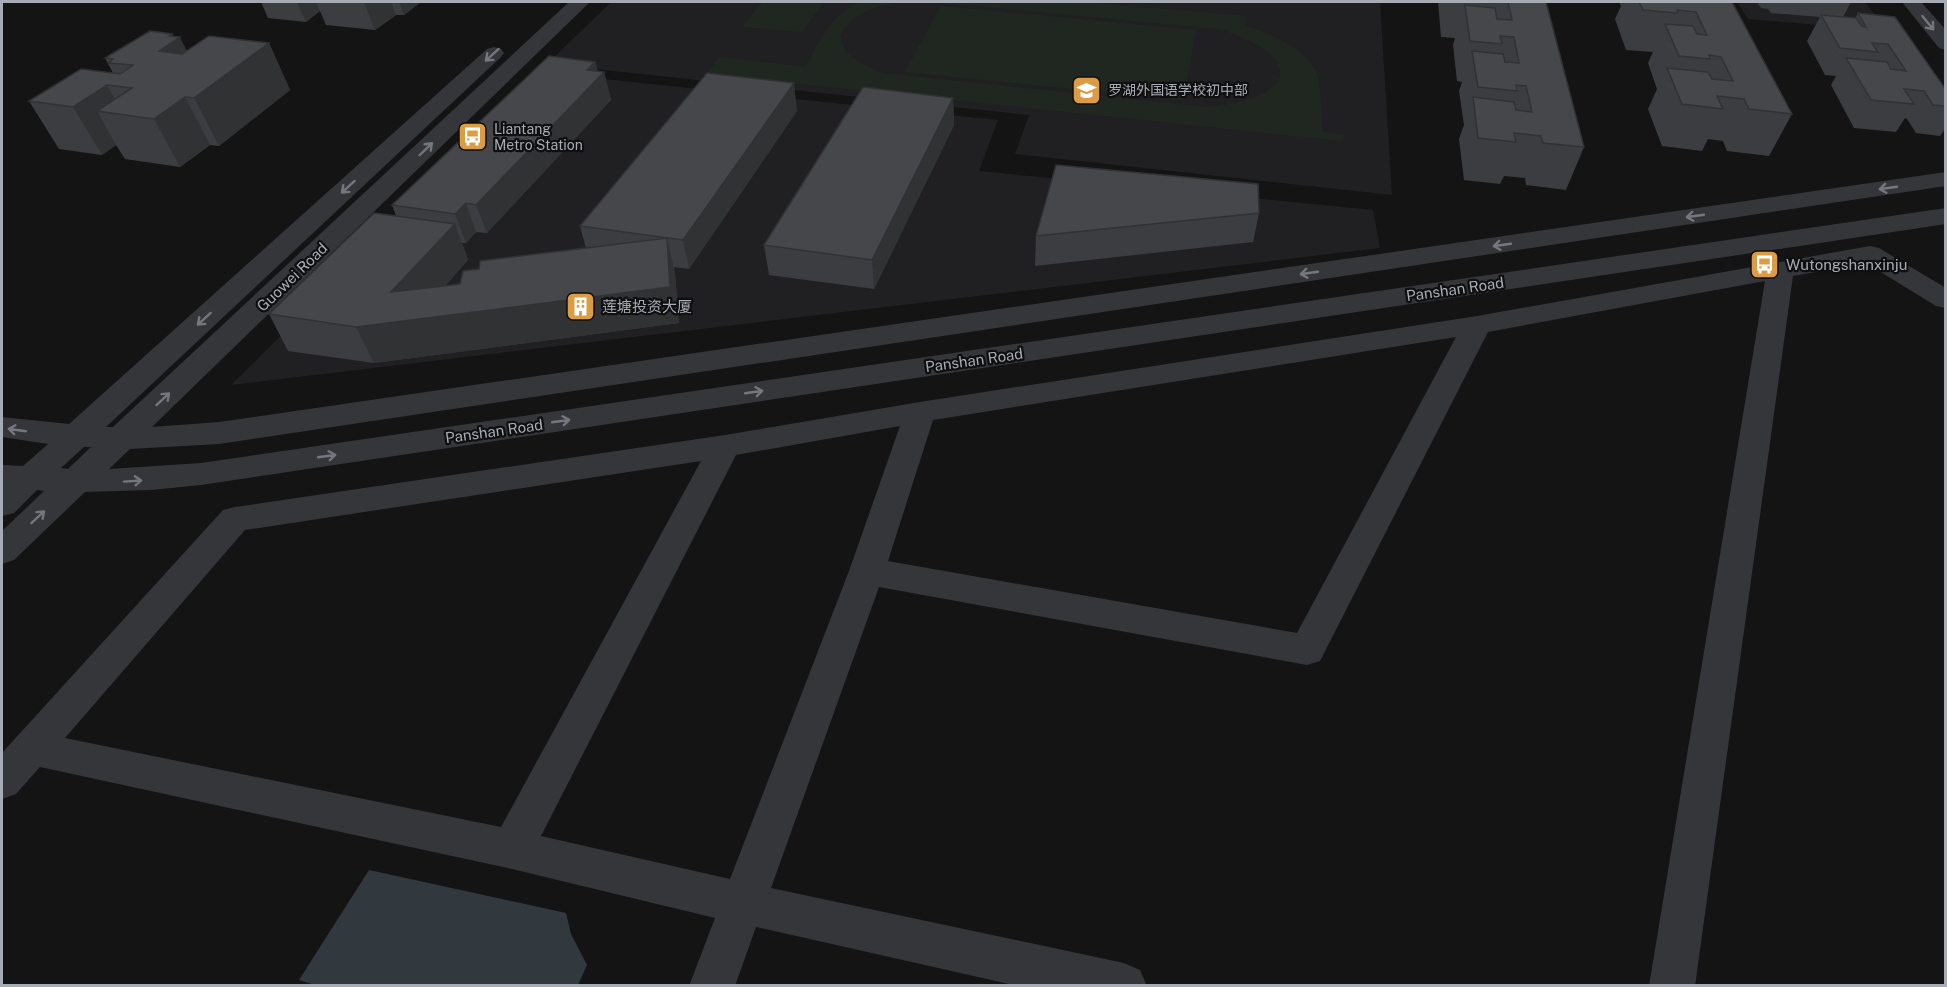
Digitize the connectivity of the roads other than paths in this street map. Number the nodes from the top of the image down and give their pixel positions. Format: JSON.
{"nodes":[{"id":1,"x":550,"y":2,"type":"edge"},
{"id":2,"x":580,"y":2,"type":"edge"},
{"id":3,"x":1911,"y":2,"type":"edge"},
{"id":4,"x":1946,"y":44,"type":"edge"},
{"id":5,"x":1946,"y":179,"type":"edge"},
{"id":6,"x":1946,"y":216,"type":"edge"},
{"id":7,"x":1780,"y":271,"type":"junction"},
{"id":8,"x":1946,"y":300,"type":"edge"},
{"id":9,"x":1477,"y":325,"type":"junction"},
{"id":10,"x":920,"y":411,"type":"junction"},
{"id":11,"x":2,"y":428,"type":"edge"},
{"id":12,"x":75,"y":436,"type":"junction"},
{"id":13,"x":120,"y":439,"type":"junction"},
{"id":14,"x":725,"y":446,"type":"junction"},
{"id":15,"x":15,"y":477,"type":"edge"},
{"id":16,"x":75,"y":482,"type":"junction"},
{"id":17,"x":2,"y":504,"type":"edge"},
{"id":18,"x":2,"y":551,"type":"edge"},
{"id":19,"x":867,"y":572,"type":"junction"},
{"id":20,"x":31,"y":748,"type":"junction"},
{"id":21,"x":2,"y":782,"type":"edge"},
{"id":22,"x":512,"y":849,"type":"junction"},
{"id":23,"x":743,"y":903,"type":"junction"},
{"id":24,"x":712,"y":986,"type":"edge"},
{"id":25,"x":1124,"y":986,"type":"edge"},
{"id":26,"x":1672,"y":986,"type":"edge"}],
"edges":[{"from":1,"to":12,"type":"street","name":"Guowei Road","one_way":true},
{"from":13,"to":2,"type":"street","name":"Guowei Road","one_way":true},
{"from":3,"to":4,"type":"street","one_way":true},
{"from":5,"to":13,"type":"street","one_way":true},
{"from":16,"to":6,"type":"street","name":"Panshan Road","one_way":true},
{"from":7,"to":8,"type":"street"},
{"from":7,"to":9,"type":"street"},
{"from":7,"to":26,"type":"street"},
{"from":9,"to":10,"type":"street"},
{"from":9,"to":19,"type":"street"},
{"from":10,"to":14,"type":"street"},
{"from":10,"to":19,"type":"street"},
{"from":12,"to":11,"type":"street","one_way":true},
{"from":12,"to":13,"type":"street"},
{"from":12,"to":15,"type":"street","name":"Guowei Road"},
{"from":13,"to":16,"type":"street","name":"Guowei Road"},
{"from":14,"to":20,"type":"street"},
{"from":14,"to":22,"type":"street"},
{"from":15,"to":16,"type":"street","name":"Panshan Road"},
{"from":15,"to":17,"type":"street","name":"Guowei Road"},
{"from":18,"to":16,"type":"street","name":"Guowei Road","one_way":true},
{"from":19,"to":23,"type":"street"},
{"from":20,"to":21,"type":"street"},
{"from":20,"to":22,"type":"street"},
{"from":22,"to":23,"type":"street"},
{"from":23,"to":24,"type":"street"},
{"from":23,"to":25,"type":"street"}]}
